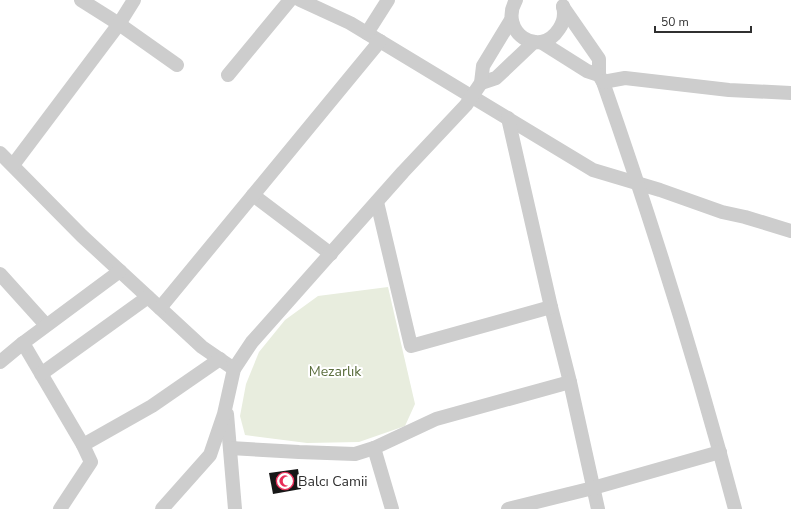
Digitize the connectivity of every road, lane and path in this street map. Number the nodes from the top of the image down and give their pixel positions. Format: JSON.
{"nodes":[{"id":1,"x":81,"y":0,"type":"edge"},
{"id":2,"x":134,"y":0,"type":"edge"},
{"id":3,"x":290,"y":0,"type":"edge"},
{"id":4,"x":300,"y":0,"type":"edge"},
{"id":5,"x":388,"y":0,"type":"edge"},
{"id":6,"x":515,"y":0,"type":"edge"},
{"id":7,"x":562,"y":4,"type":"edge"},
{"id":8,"x":511,"y":20,"type":"junction"},
{"id":9,"x":119,"y":24,"type":"junction"},
{"id":10,"x":367,"y":34,"type":"junction"},
{"id":11,"x":380,"y":41,"type":"junction"},
{"id":12,"x":538,"y":42,"type":"junction"},
{"id":13,"x":177,"y":65,"type":"dead end"},
{"id":14,"x":228,"y":75,"type":"dead end"},
{"id":15,"x":601,"y":78,"type":"junction"},
{"id":16,"x":481,"y":83,"type":"junction"},
{"id":17,"x":791,"y":93,"type":"edge"},
{"id":18,"x":472,"y":96,"type":"junction"},
{"id":19,"x":508,"y":118,"type":"junction"},
{"id":20,"x":0,"y":153,"type":"edge"},
{"id":21,"x":13,"y":164,"type":"junction"},
{"id":22,"x":639,"y":184,"type":"junction"},
{"id":23,"x":253,"y":195,"type":"junction"},
{"id":24,"x":377,"y":202,"type":"junction"},
{"id":25,"x":791,"y":230,"type":"edge"},
{"id":26,"x":331,"y":254,"type":"junction"},
{"id":27,"x":120,"y":271,"type":"junction"},
{"id":28,"x":0,"y":274,"type":"edge"},
{"id":29,"x":148,"y":297,"type":"junction"},
{"id":30,"x":551,"y":307,"type":"junction"},
{"id":31,"x":160,"y":308,"type":"junction"},
{"id":32,"x":46,"y":325,"type":"junction"},
{"id":33,"x":23,"y":343,"type":"junction"},
{"id":34,"x":220,"y":359,"type":"junction"},
{"id":35,"x":0,"y":362,"type":"edge"},
{"id":36,"x":234,"y":369,"type":"junction"},
{"id":37,"x":41,"y":374,"type":"junction"},
{"id":38,"x":570,"y":382,"type":"junction"},
{"id":39,"x":226,"y":406,"type":"junction"},
{"id":40,"x":83,"y":445,"type":"junction"},
{"id":41,"x":230,"y":448,"type":"junction"},
{"id":42,"x":374,"y":448,"type":"junction"},
{"id":43,"x":720,"y":452,"type":"junction"},
{"id":44,"x":593,"y":488,"type":"junction"},
{"id":45,"x":60,"y":509,"type":"edge"},
{"id":46,"x":162,"y":509,"type":"edge"},
{"id":47,"x":235,"y":509,"type":"edge"},
{"id":48,"x":392,"y":509,"type":"edge"},
{"id":49,"x":508,"y":509,"type":"edge"},
{"id":50,"x":598,"y":509,"type":"edge"},
{"id":51,"x":735,"y":509,"type":"edge"}],
"edges":[{"from":1,"to":9,"type":"street"},
{"from":2,"to":9,"type":"street"},
{"from":3,"to":14,"type":"street"},
{"from":4,"to":10,"type":"street"},
{"from":5,"to":10,"type":"street"},
{"from":6,"to":8,"type":"street"},
{"from":7,"to":12,"type":"street"},
{"from":7,"to":15,"type":"street"},
{"from":8,"to":12,"type":"street"},
{"from":8,"to":16,"type":"street"},
{"from":9,"to":13,"type":"street"},
{"from":9,"to":21,"type":"street"},
{"from":10,"to":11,"type":"street"},
{"from":11,"to":18,"type":"street"},
{"from":11,"to":23,"type":"street"},
{"from":12,"to":15,"type":"street"},
{"from":12,"to":16,"type":"street"},
{"from":15,"to":17,"type":"street"},
{"from":15,"to":22,"type":"street"},
{"from":16,"to":18,"type":"street"},
{"from":18,"to":19,"type":"street"},
{"from":18,"to":24,"type":"street"},
{"from":19,"to":22,"type":"street"},
{"from":19,"to":30,"type":"street"},
{"from":20,"to":21,"type":"street"},
{"from":21,"to":27,"type":"street"},
{"from":22,"to":25,"type":"street"},
{"from":22,"to":43,"type":"street"},
{"from":23,"to":26,"type":"street"},
{"from":23,"to":31,"type":"street"},
{"from":24,"to":26,"type":"street"},
{"from":24,"to":30,"type":"street"},
{"from":26,"to":36,"type":"street"},
{"from":27,"to":29,"type":"street"},
{"from":27,"to":32,"type":"street"},
{"from":28,"to":32,"type":"street"},
{"from":29,"to":31,"type":"street"},
{"from":29,"to":37,"type":"street"},
{"from":30,"to":38,"type":"street"},
{"from":31,"to":34,"type":"street"},
{"from":32,"to":33,"type":"street"},
{"from":33,"to":35,"type":"street"},
{"from":33,"to":37,"type":"street"},
{"from":34,"to":36,"type":"street"},
{"from":34,"to":40,"type":"street"},
{"from":36,"to":39,"type":"street"},
{"from":37,"to":40,"type":"street"},
{"from":38,"to":42,"type":"street"},
{"from":38,"to":44,"type":"street"},
{"from":39,"to":41,"type":"street"},
{"from":39,"to":46,"type":"street"},
{"from":40,"to":45,"type":"street"},
{"from":41,"to":42,"type":"street"},
{"from":41,"to":47,"type":"street"},
{"from":42,"to":48,"type":"street"},
{"from":43,"to":44,"type":"street"},
{"from":43,"to":51,"type":"street"},
{"from":44,"to":49,"type":"street"},
{"from":44,"to":50,"type":"street"}]}
